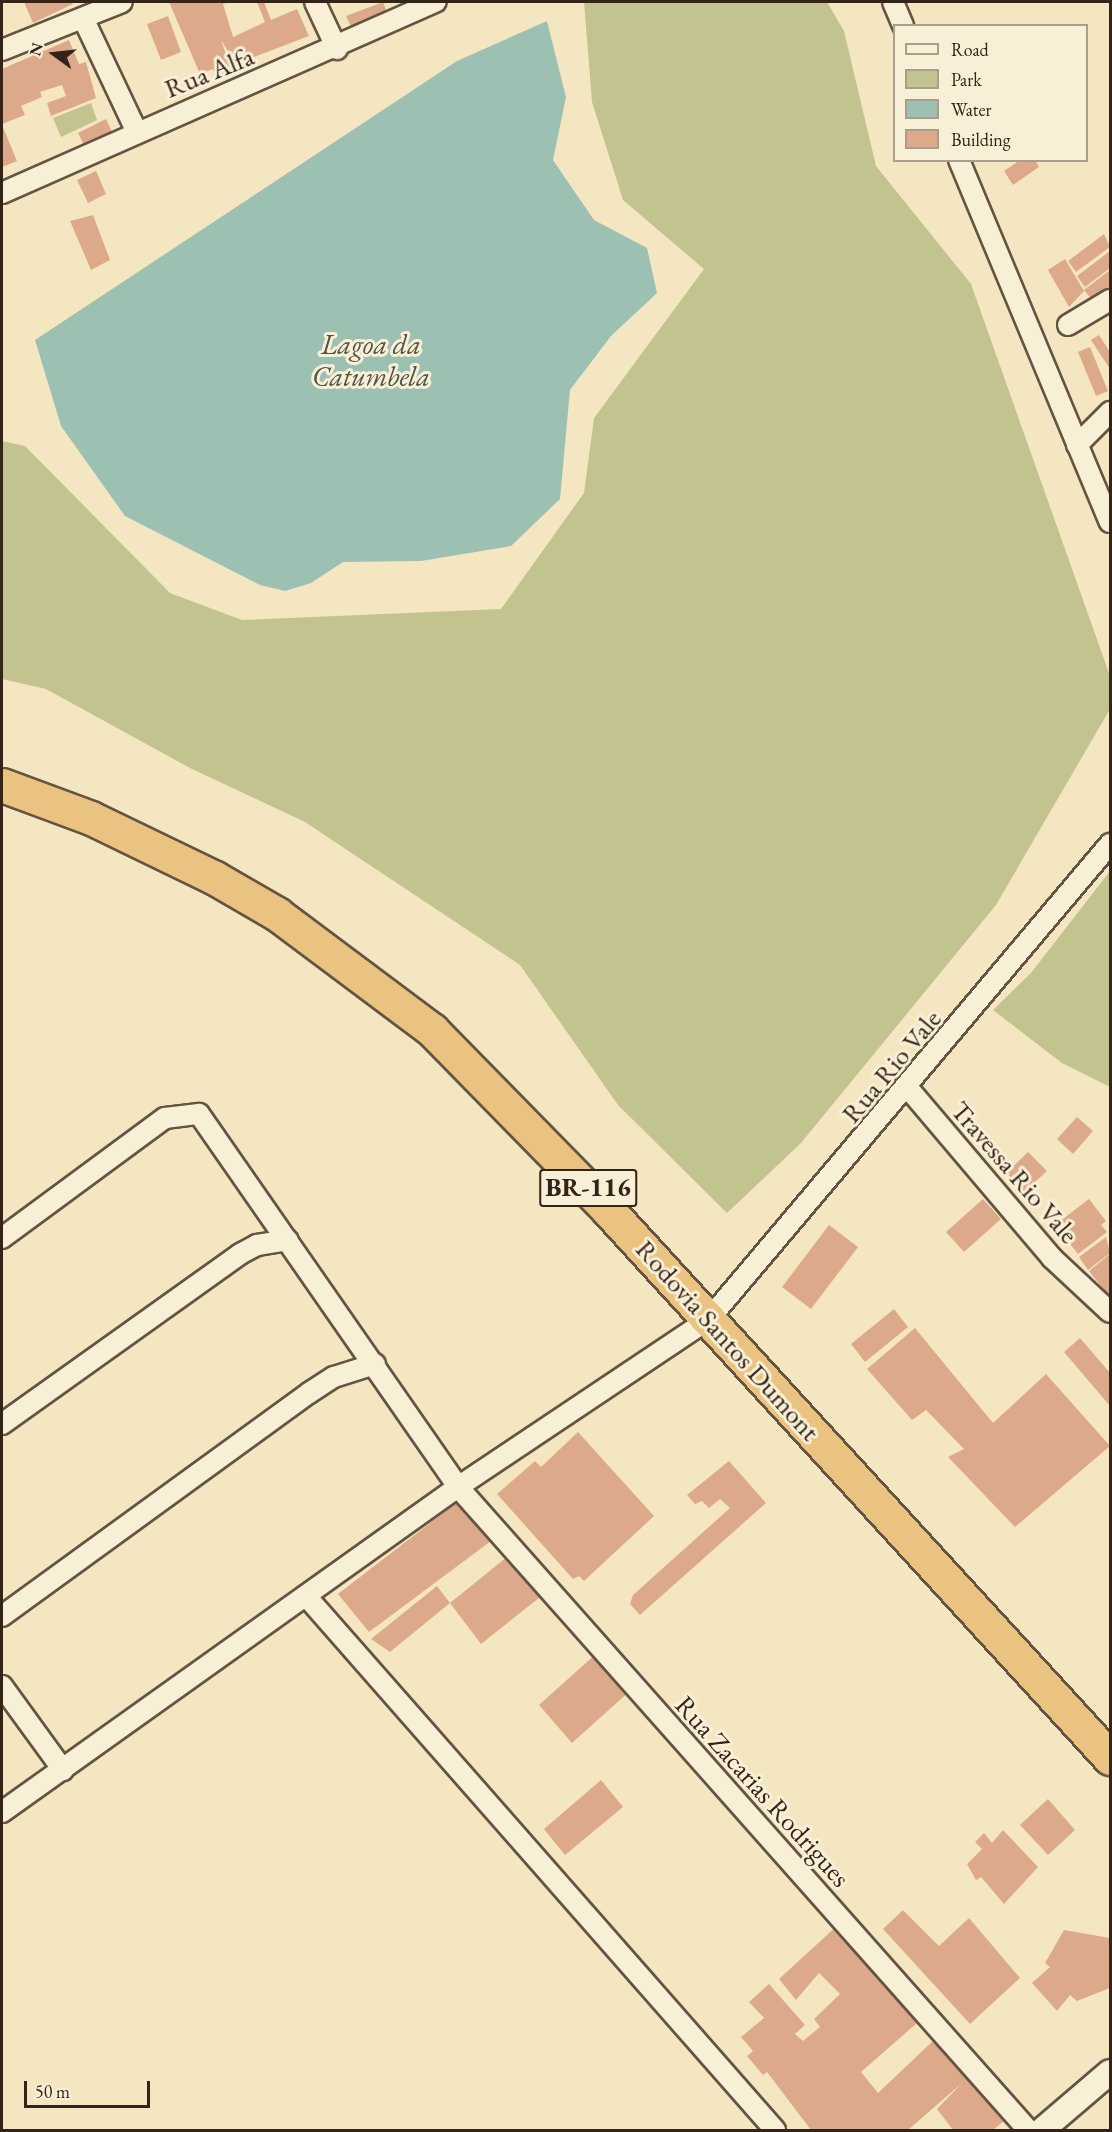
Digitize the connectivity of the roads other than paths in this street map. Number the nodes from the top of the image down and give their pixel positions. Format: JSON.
{"nodes":[{"id":1,"x":122,"y":2,"type":"edge"},
{"id":2,"x":315,"y":2,"type":"edge"},
{"id":3,"x":436,"y":2,"type":"edge"},
{"id":4,"x":893,"y":2,"type":"edge"},
{"id":5,"x":83,"y":18,"type":"junction"},
{"id":6,"x":902,"y":24,"type":"edge"},
{"id":7,"x":337,"y":49,"type":"junction"},
{"id":8,"x":2,"y":50,"type":"edge"},
{"id":9,"x":136,"y":130,"type":"junction"},
{"id":10,"x":960,"y":162,"type":"edge"},
{"id":11,"x":2,"y":192,"type":"edge"},
{"id":12,"x":1110,"y":300,"type":"edge"},
{"id":13,"x":1068,"y":325,"type":"dead end"},
{"id":14,"x":1110,"y":412,"type":"edge"},
{"id":15,"x":1077,"y":445,"type":"junction"},
{"id":16,"x":1110,"y":522,"type":"edge"},
{"id":17,"x":2,"y":785,"type":"edge"},
{"id":18,"x":1110,"y":844,"type":"edge"},
{"id":19,"x":908,"y":1088,"type":"junction"},
{"id":20,"x":2,"y":1238,"type":"edge"},
{"id":21,"x":288,"y":1240,"type":"junction"},
{"id":22,"x":1110,"y":1312,"type":"edge"},
{"id":23,"x":709,"y":1319,"type":"junction"},
{"id":24,"x":375,"y":1364,"type":"junction"},
{"id":25,"x":2,"y":1424,"type":"edge"},
{"id":26,"x":458,"y":1487,"type":"junction"},
{"id":27,"x":306,"y":1596,"type":"junction"},
{"id":28,"x":2,"y":1616,"type":"edge"},
{"id":29,"x":2,"y":1686,"type":"edge"},
{"id":30,"x":1074,"y":1720,"type":"junction"},
{"id":31,"x":1110,"y":1726,"type":"edge"},
{"id":32,"x":1110,"y":1758,"type":"edge"},
{"id":33,"x":63,"y":1770,"type":"junction"},
{"id":34,"x":2,"y":1812,"type":"edge"},
{"id":35,"x":1110,"y":2072,"type":"edge"},
{"id":36,"x":775,"y":2130,"type":"edge"},
{"id":37,"x":1028,"y":2130,"type":"edge"},
{"id":38,"x":1042,"y":2130,"type":"edge"}],
"edges":[{"from":1,"to":5,"type":"street"},
{"from":2,"to":7,"type":"street"},
{"from":3,"to":7,"type":"street","name":"Rua Alfa"},
{"from":4,"to":6,"type":"street"},
{"from":5,"to":8,"type":"street"},
{"from":5,"to":9,"type":"street"},
{"from":7,"to":9,"type":"street","name":"Rua Alfa"},
{"from":9,"to":11,"type":"street","name":"Rua Alfa"},
{"from":10,"to":15,"type":"street"},
{"from":12,"to":13,"type":"street"},
{"from":14,"to":15,"type":"street"},
{"from":15,"to":16,"type":"street"},
{"from":17,"to":23,"type":"highway","name":"Rodovia Santos Dumont","number":"BR-116"},
{"from":18,"to":19,"type":"street","name":"Rua Rio Vale"},
{"from":19,"to":22,"type":"street","name":"Travessa Rio Vale"},
{"from":19,"to":23,"type":"street","name":"Rua Rio Vale"},
{"from":20,"to":21,"type":"street","name":"Rua Zacarias Rodrigues"},
{"from":21,"to":24,"type":"street","name":"Rua Zacarias Rodrigues"},
{"from":21,"to":25,"type":"street"},
{"from":23,"to":26,"type":"street","name":"Rua Rio Vale"},
{"from":23,"to":30,"type":"highway","name":"Rodovia Santos Dumont","number":"BR-116"},
{"from":24,"to":26,"type":"street","name":"Rua Zacarias Rodrigues"},
{"from":24,"to":28,"type":"street"},
{"from":26,"to":27,"type":"street","name":"Rua Rio Vale"},
{"from":26,"to":37,"type":"street","name":"Rua Zacarias Rodrigues"},
{"from":27,"to":33,"type":"street","name":"Rua Rio Vale"},
{"from":27,"to":36,"type":"street"},
{"from":29,"to":33,"type":"street"},
{"from":30,"to":31,"type":"highway"},
{"from":30,"to":32,"type":"highway","name":"Rodovia Santos Dumont","number":"BR-116"},
{"from":33,"to":34,"type":"street","name":"Rua Rio Vale"},
{"from":35,"to":38,"type":"street"}]}
